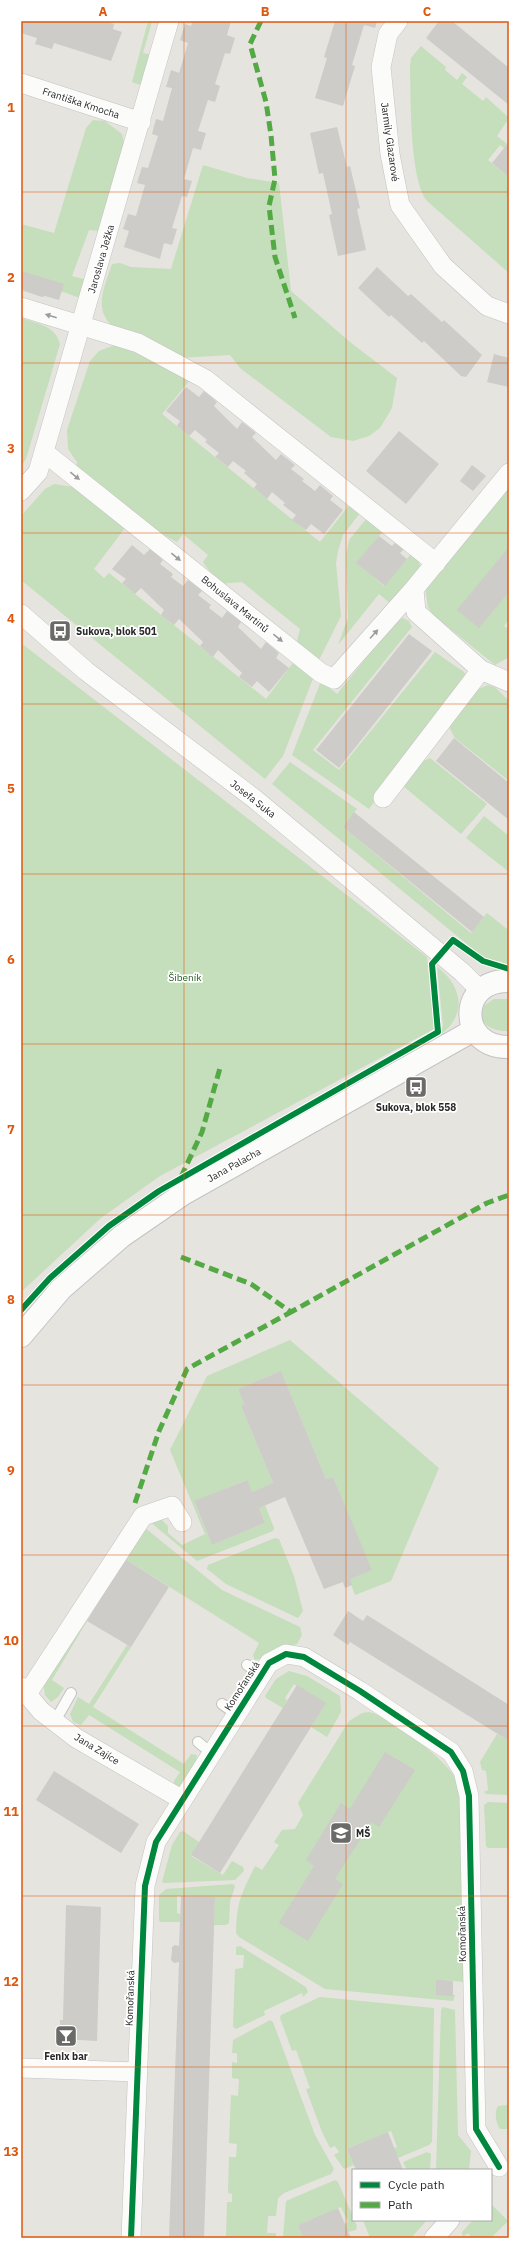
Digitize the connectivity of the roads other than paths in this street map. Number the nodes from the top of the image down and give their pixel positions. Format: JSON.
{"nodes":[{"id":1,"x":169,"y":21,"type":"edge"},
{"id":2,"x":398,"y":21,"type":"edge"},
{"id":3,"x":21,"y":83,"type":"edge"},
{"id":4,"x":141,"y":122,"type":"junction"},
{"id":5,"x":21,"y":307,"type":"edge"},
{"id":6,"x":509,"y":314,"type":"edge"},
{"id":7,"x":82,"y":326,"type":"junction"},
{"id":8,"x":44,"y":452,"type":"junction"},
{"id":9,"x":509,"y":473,"type":"edge"},
{"id":10,"x":21,"y":491,"type":"edge"},
{"id":11,"x":436,"y":563,"type":"junction"},
{"id":12,"x":414,"y":589,"type":"junction"},
{"id":13,"x":21,"y":614,"type":"edge"},
{"id":14,"x":481,"y":670,"type":"junction"},
{"id":15,"x":509,"y":682,"type":"edge"},
{"id":16,"x":383,"y":798,"type":"dead end"},
{"id":17,"x":509,"y":981,"type":"edge"},
{"id":18,"x":480,"y":990,"type":"junction"},
{"id":19,"x":474,"y":1030,"type":"junction"},
{"id":20,"x":509,"y":1047,"type":"edge"},
{"id":21,"x":21,"y":1336,"type":"edge"},
{"id":22,"x":182,"y":1522,"type":"dead end"},
{"id":23,"x":24,"y":1691,"type":"edge"},
{"id":24,"x":71,"y":1693,"type":"dead end"},
{"id":25,"x":55,"y":1721,"type":"junction"},
{"id":26,"x":181,"y":1799,"type":"junction"},
{"id":27,"x":21,"y":2068,"type":"edge"},
{"id":28,"x":137,"y":2072,"type":"junction"},
{"id":29,"x":500,"y":2169,"type":"edge"},
{"id":30,"x":449,"y":2221,"type":"edge"},
{"id":31,"x":131,"y":2238,"type":"edge"},
{"id":32,"x":434,"y":2238,"type":"edge"}],
"edges":[{"from":1,"to":4,"type":"street","name":"Jaroslava Ježka"},
{"from":2,"to":6,"type":"street","name":"Jarmily Glazarové"},
{"from":3,"to":4,"type":"street","name":"Františka Kmocha"},
{"from":4,"to":7,"type":"street","name":"Jaroslava Ježka"},
{"from":7,"to":5,"type":"street","one_way":true},
{"from":7,"to":8,"type":"street","name":"Jaroslava Ježka"},
{"from":7,"to":11,"type":"street"},
{"from":8,"to":10,"type":"street","name":"Jaroslava Ježka"},
{"from":8,"to":12,"type":"street","name":"Bohuslava Martinů","one_way":true},
{"from":9,"to":11,"type":"street"},
{"from":11,"to":12,"type":"street"},
{"from":12,"to":14,"type":"street"},
{"from":13,"to":18,"type":"street","name":"Josefa Suka"},
{"from":14,"to":15,"type":"street"},
{"from":14,"to":16,"type":"street"},
{"from":17,"to":18,"type":"street"},
{"from":18,"to":19,"type":"street"},
{"from":19,"to":20,"type":"street"},
{"from":19,"to":21,"type":"street","name":"Jana Palacha"},
{"from":22,"to":23,"type":"street"},
{"from":23,"to":25,"type":"street","name":"Jana Zajíce"},
{"from":24,"to":25,"type":"lane"},
{"from":25,"to":26,"type":"street","name":"Jana Zajíce"},
{"from":26,"to":28,"type":"street","name":"Komořanská"},
{"from":26,"to":29,"type":"street","name":"Komořanská"},
{"from":27,"to":28,"type":"street"},
{"from":28,"to":31,"type":"street","name":"Komořanská"},
{"from":30,"to":32,"type":"street"}]}
